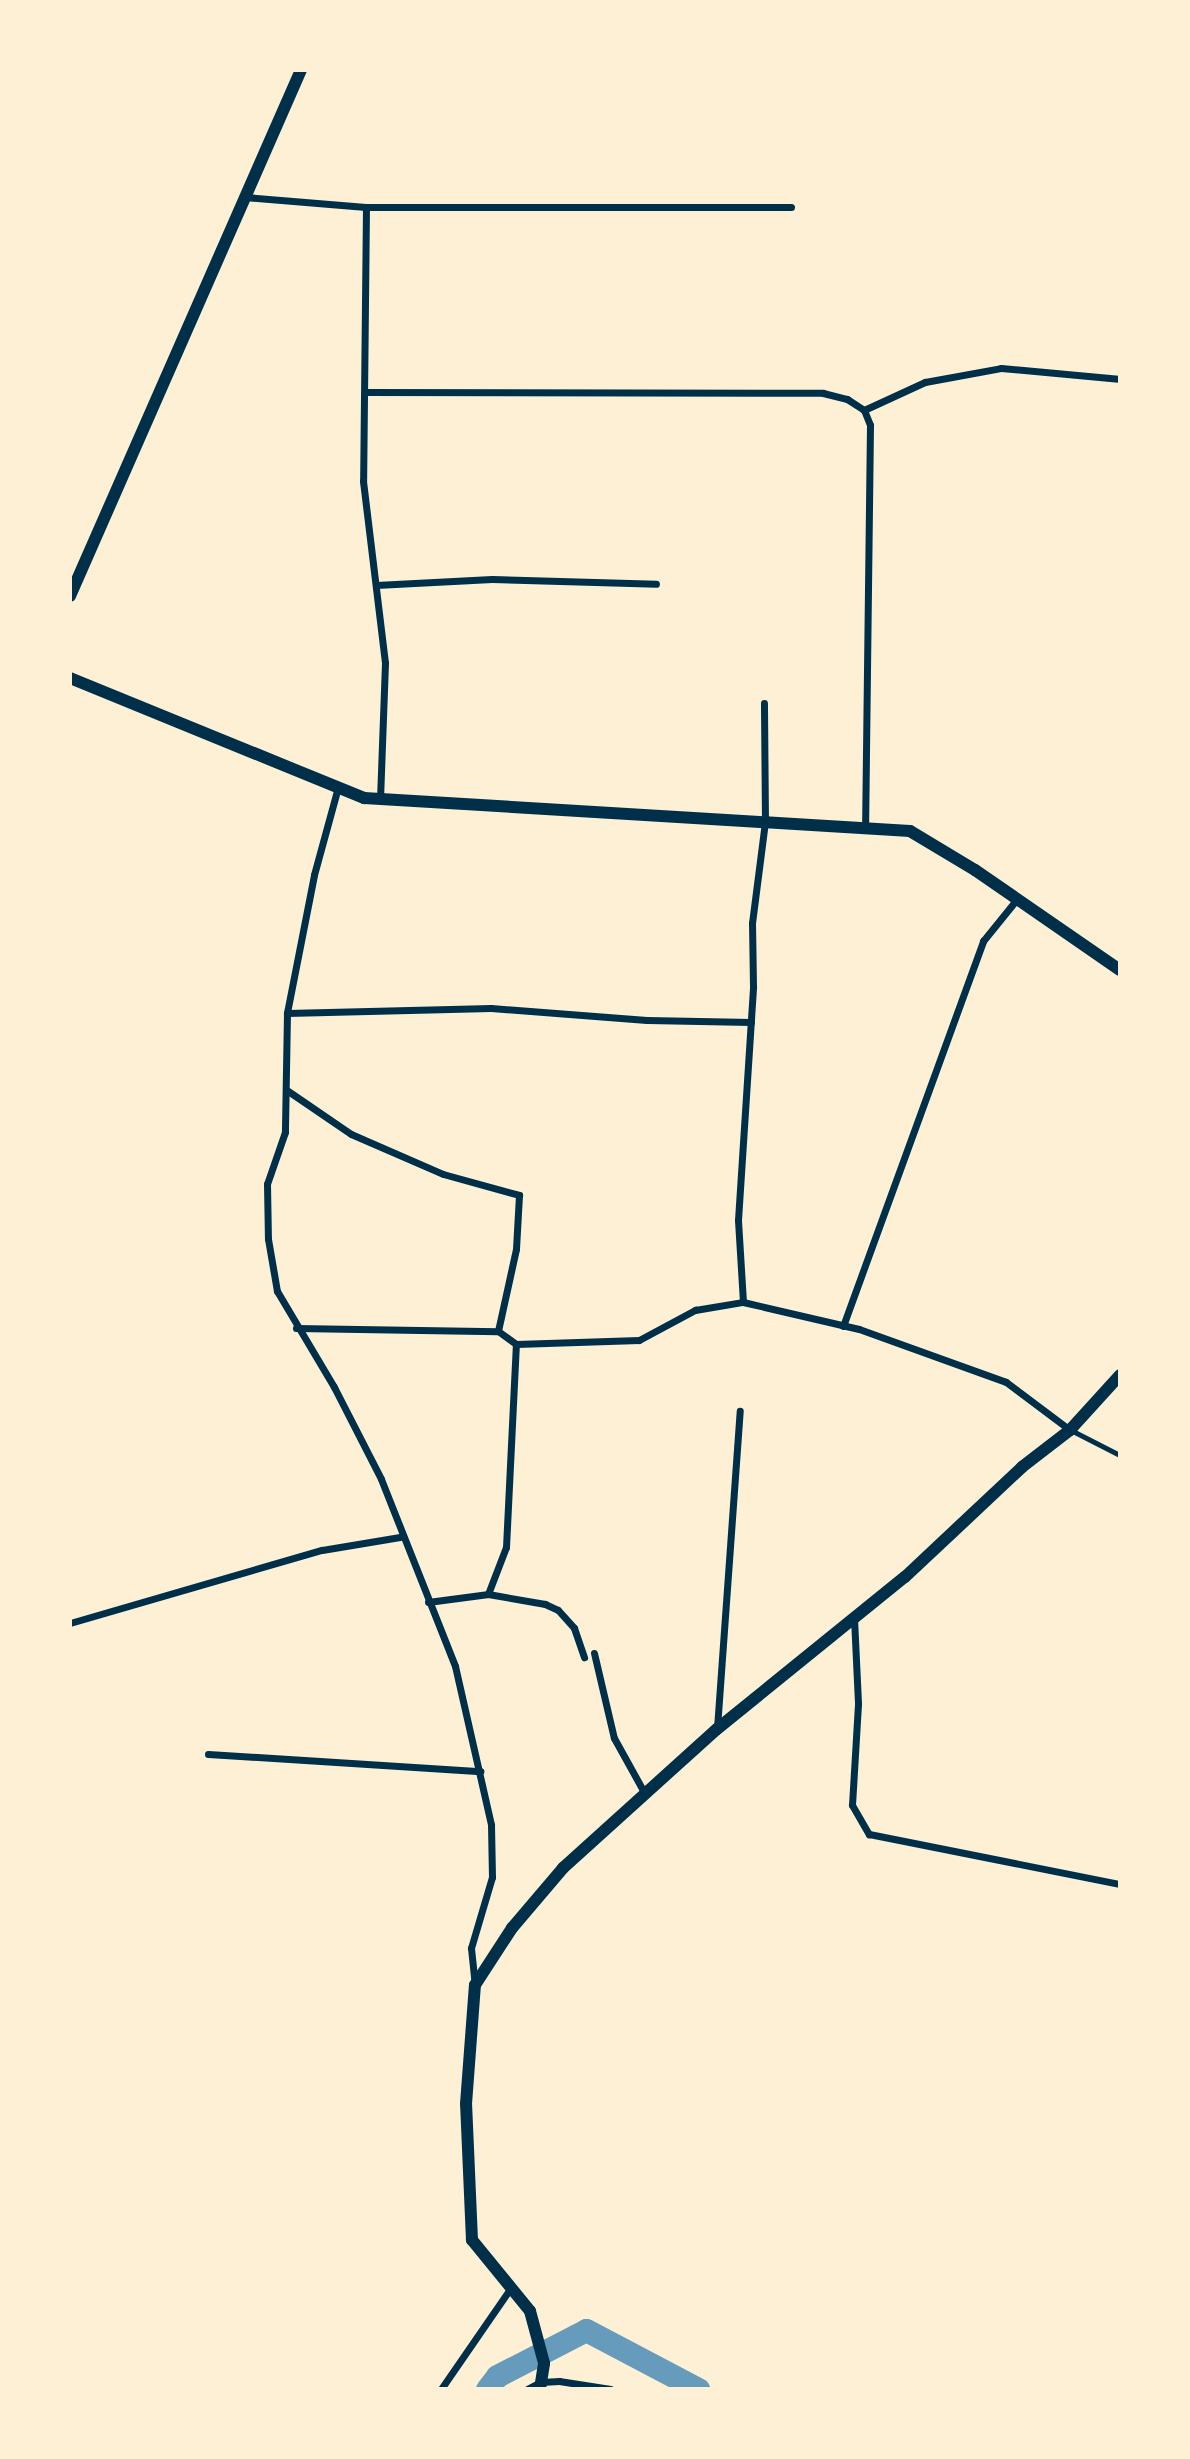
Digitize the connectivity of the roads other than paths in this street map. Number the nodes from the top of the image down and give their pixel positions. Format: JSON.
{"nodes":[{"id":1,"x":301,"y":70,"type":"edge"},
{"id":2,"x":245,"y":197,"type":"junction"},
{"id":3,"x":366,"y":207,"type":"junction"},
{"id":4,"x":791,"y":207,"type":"dead end"},
{"id":5,"x":1120,"y":379,"type":"edge"},
{"id":6,"x":365,"y":392,"type":"junction"},
{"id":7,"x":864,"y":410,"type":"junction"},
{"id":8,"x":656,"y":584,"type":"dead end"},
{"id":9,"x":376,"y":585,"type":"junction"},
{"id":10,"x":70,"y":596,"type":"edge"},
{"id":11,"x":70,"y":678,"type":"edge"},
{"id":12,"x":764,"y":703,"type":"dead end"},
{"id":13,"x":338,"y":787,"type":"junction"},
{"id":14,"x":380,"y":799,"type":"junction"},
{"id":15,"x":765,"y":822,"type":"junction"},
{"id":16,"x":865,"y":825,"type":"junction"},
{"id":17,"x":1017,"y":899,"type":"junction"},
{"id":18,"x":1120,"y":971,"type":"edge"},
{"id":19,"x":287,"y":1013,"type":"junction"},
{"id":20,"x":751,"y":1022,"type":"junction"},
{"id":21,"x":288,"y":1091,"type":"junction"},
{"id":22,"x":743,"y":1302,"type":"junction"},
{"id":23,"x":843,"y":1326,"type":"junction"},
{"id":24,"x":296,"y":1328,"type":"junction"},
{"id":25,"x":498,"y":1331,"type":"junction"},
{"id":26,"x":516,"y":1344,"type":"junction"},
{"id":27,"x":1120,"y":1375,"type":"edge"},
{"id":28,"x":740,"y":1411,"type":"dead end"},
{"id":29,"x":1070,"y":1430,"type":"junction"},
{"id":30,"x":1120,"y":1455,"type":"edge"},
{"id":31,"x":400,"y":1537,"type":"junction"},
{"id":32,"x":488,"y":1594,"type":"junction"},
{"id":33,"x":428,"y":1602,"type":"junction"},
{"id":34,"x":854,"y":1618,"type":"junction"},
{"id":35,"x":70,"y":1623,"type":"edge"},
{"id":36,"x":594,"y":1653,"type":"dead end"},
{"id":37,"x":584,"y":1657,"type":"dead end"},
{"id":38,"x":717,"y":1729,"type":"junction"},
{"id":39,"x":208,"y":1754,"type":"dead end"},
{"id":40,"x":480,"y":1771,"type":"junction"},
{"id":41,"x":645,"y":1794,"type":"junction"},
{"id":42,"x":1120,"y":1884,"type":"edge"},
{"id":43,"x":475,"y":1985,"type":"junction"},
{"id":44,"x":512,"y":2286,"type":"junction"},
{"id":45,"x":540,"y":2385,"type":"edge"},
{"id":46,"x":441,"y":2389,"type":"edge"},
{"id":47,"x":527,"y":2389,"type":"edge"},
{"id":48,"x":610,"y":2389,"type":"edge"}],
"edges":[{"from":1,"to":2,"type":"street"},
{"from":2,"to":3,"type":"street"},
{"from":2,"to":10,"type":"street"},
{"from":3,"to":4,"type":"street"},
{"from":3,"to":6,"type":"street"},
{"from":5,"to":7,"type":"street"},
{"from":6,"to":7,"type":"street"},
{"from":6,"to":9,"type":"street"},
{"from":7,"to":16,"type":"street"},
{"from":8,"to":9,"type":"street"},
{"from":9,"to":14,"type":"street"},
{"from":11,"to":13,"type":"street"},
{"from":12,"to":15,"type":"street"},
{"from":13,"to":14,"type":"street"},
{"from":13,"to":19,"type":"street"},
{"from":14,"to":15,"type":"street"},
{"from":15,"to":16,"type":"street"},
{"from":15,"to":20,"type":"street"},
{"from":16,"to":17,"type":"street"},
{"from":17,"to":18,"type":"street"},
{"from":17,"to":23,"type":"street"},
{"from":19,"to":20,"type":"street"},
{"from":19,"to":21,"type":"street"},
{"from":20,"to":22,"type":"street"},
{"from":21,"to":24,"type":"street"},
{"from":21,"to":25,"type":"street"},
{"from":22,"to":23,"type":"street"},
{"from":22,"to":26,"type":"street"},
{"from":23,"to":29,"type":"street"},
{"from":24,"to":25,"type":"street"},
{"from":24,"to":31,"type":"street"},
{"from":25,"to":26,"type":"street"},
{"from":26,"to":32,"type":"street"},
{"from":27,"to":29,"type":"street"},
{"from":28,"to":38,"type":"street"},
{"from":29,"to":30,"type":"lane"},
{"from":29,"to":34,"type":"street"},
{"from":31,"to":33,"type":"street"},
{"from":31,"to":35,"type":"street"},
{"from":32,"to":33,"type":"street"},
{"from":32,"to":37,"type":"street"},
{"from":33,"to":40,"type":"street"},
{"from":34,"to":38,"type":"street"},
{"from":34,"to":42,"type":"street"},
{"from":36,"to":41,"type":"street"},
{"from":38,"to":41,"type":"street"},
{"from":39,"to":40,"type":"street"},
{"from":40,"to":43,"type":"street"},
{"from":41,"to":43,"type":"street"},
{"from":43,"to":44,"type":"street"},
{"from":44,"to":45,"type":"street"},
{"from":44,"to":46,"type":"street"},
{"from":45,"to":47,"type":"street"},
{"from":45,"to":48,"type":"street"}]}
